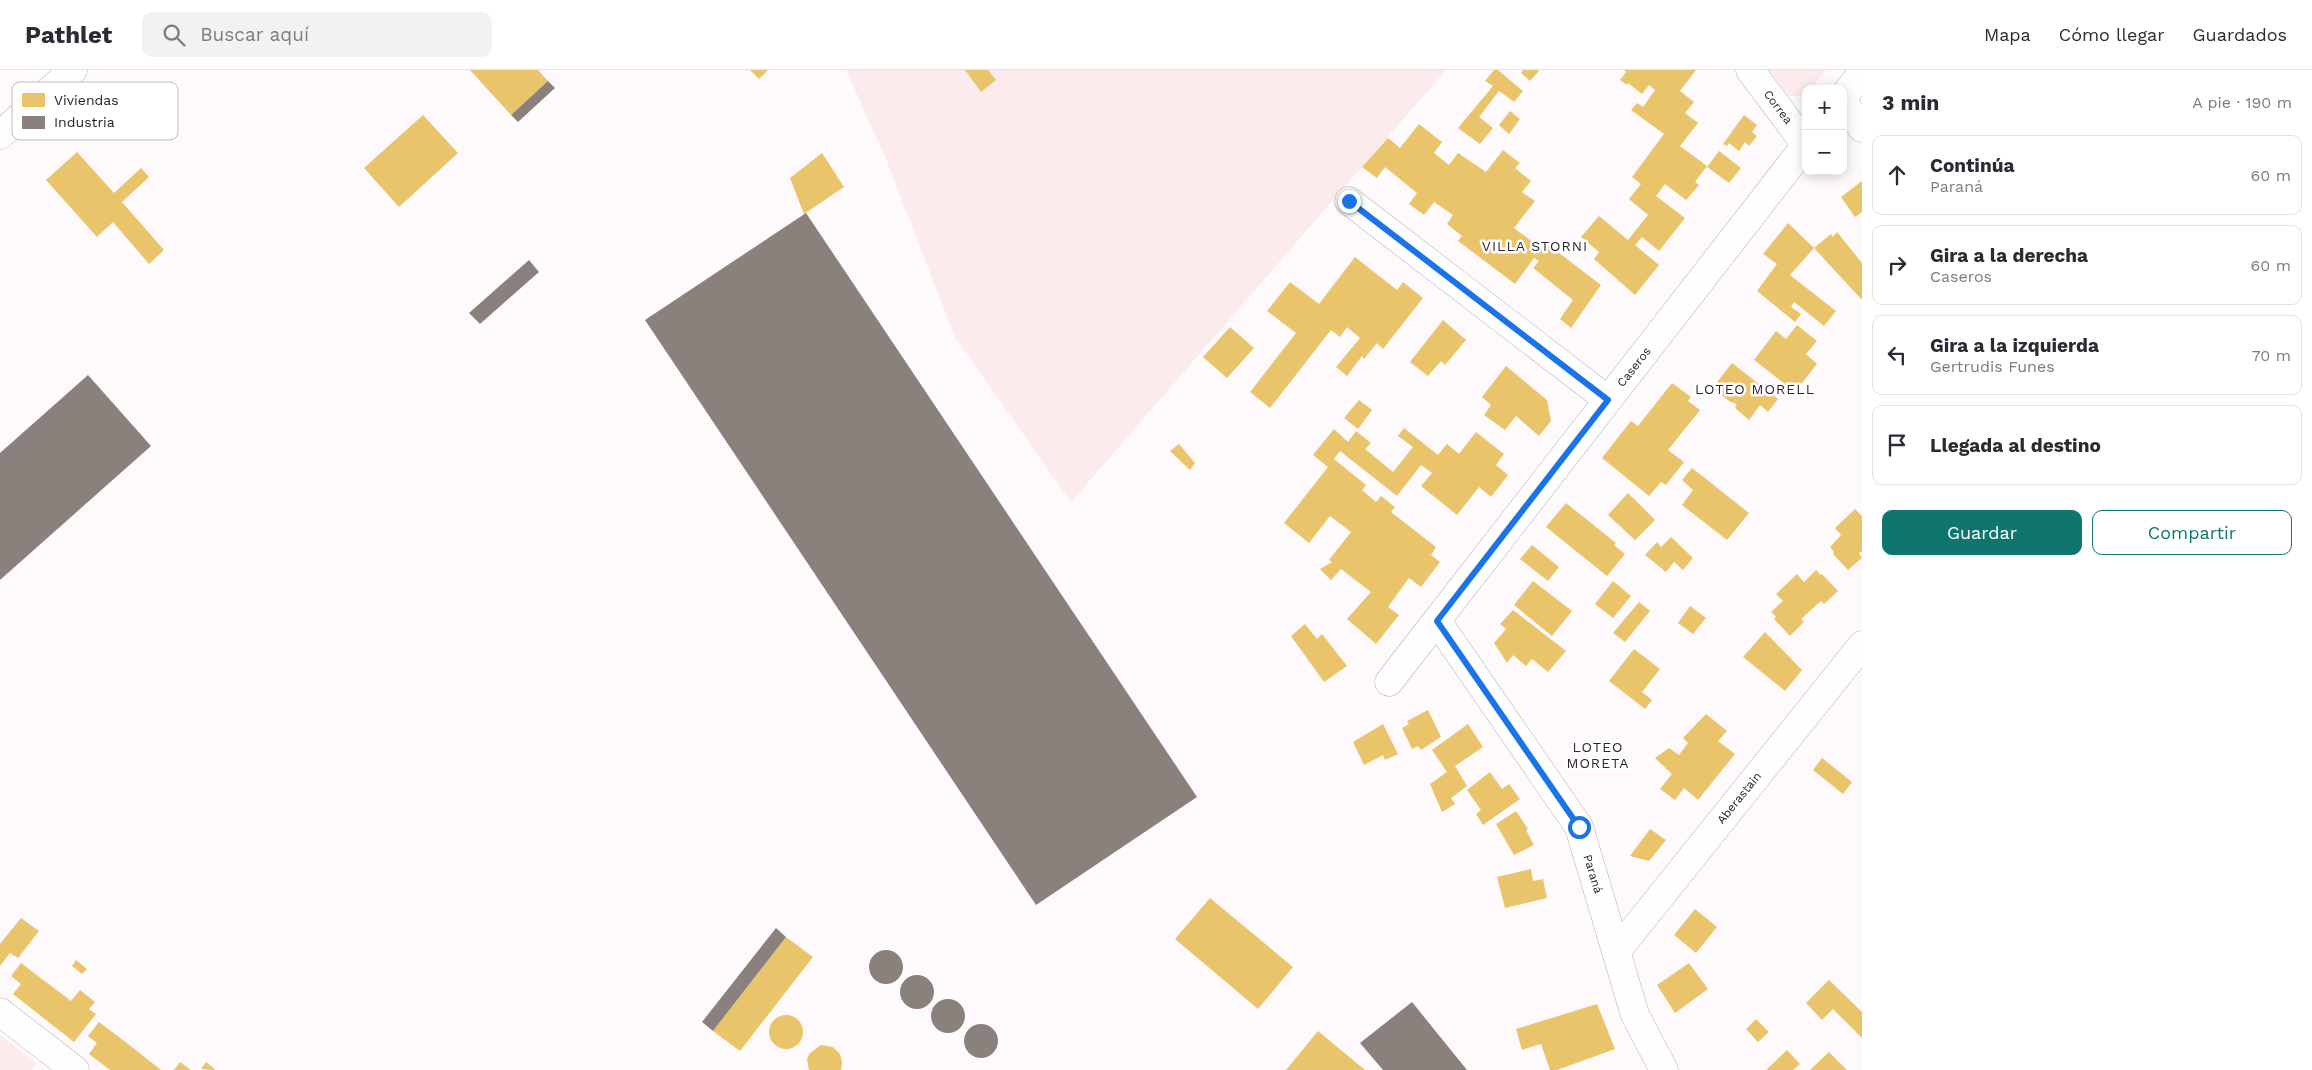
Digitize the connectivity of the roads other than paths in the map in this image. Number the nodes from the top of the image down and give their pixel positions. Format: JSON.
{"nodes":[{"id":1,"x":74,"y":70,"type":"edge"},
{"id":2,"x":1750,"y":70,"type":"edge"},
{"id":3,"x":1862,"y":73,"type":"edge"},
{"id":4,"x":60,"y":82,"type":"edge"},
{"id":5,"x":1847,"y":92,"type":"edge"},
{"id":6,"x":1847,"y":107,"type":"edge"},
{"id":7,"x":12,"y":124,"type":"edge"},
{"id":8,"x":1862,"y":128,"type":"edge"},
{"id":9,"x":0,"y":135,"type":"edge"},
{"id":10,"x":1802,"y":140,"type":"edge"},
{"id":11,"x":1802,"y":150,"type":"edge"},
{"id":12,"x":1349,"y":201,"type":"dead end"},
{"id":13,"x":1608,"y":400,"type":"junction"},
{"id":14,"x":1437,"y":621,"type":"junction"},
{"id":15,"x":1862,"y":644,"type":"edge"},
{"id":16,"x":1389,"y":682,"type":"dead end"},
{"id":17,"x":1616,"y":952,"type":"junction"},
{"id":18,"x":0,"y":1012,"type":"edge"},
{"id":19,"x":75,"y":1070,"type":"edge"},
{"id":20,"x":1664,"y":1070,"type":"edge"}],
"edges":[{"from":1,"to":4,"type":"street"},
{"from":2,"to":10,"type":"street","name":"Correa"},
{"from":3,"to":5,"type":"street"},
{"from":6,"to":8,"type":"street"},
{"from":7,"to":9,"type":"street"},
{"from":11,"to":13,"type":"street","name":"Caseros"},
{"from":12,"to":13,"type":"street"},
{"from":13,"to":14,"type":"street","name":"Caseros"},
{"from":14,"to":16,"type":"street","name":"Caseros"},
{"from":14,"to":17,"type":"street","name":"Paraná"},
{"from":15,"to":17,"type":"street","name":"Aberastain"},
{"from":17,"to":20,"type":"street","name":"Paraná"},
{"from":18,"to":19,"type":"street"}]}
